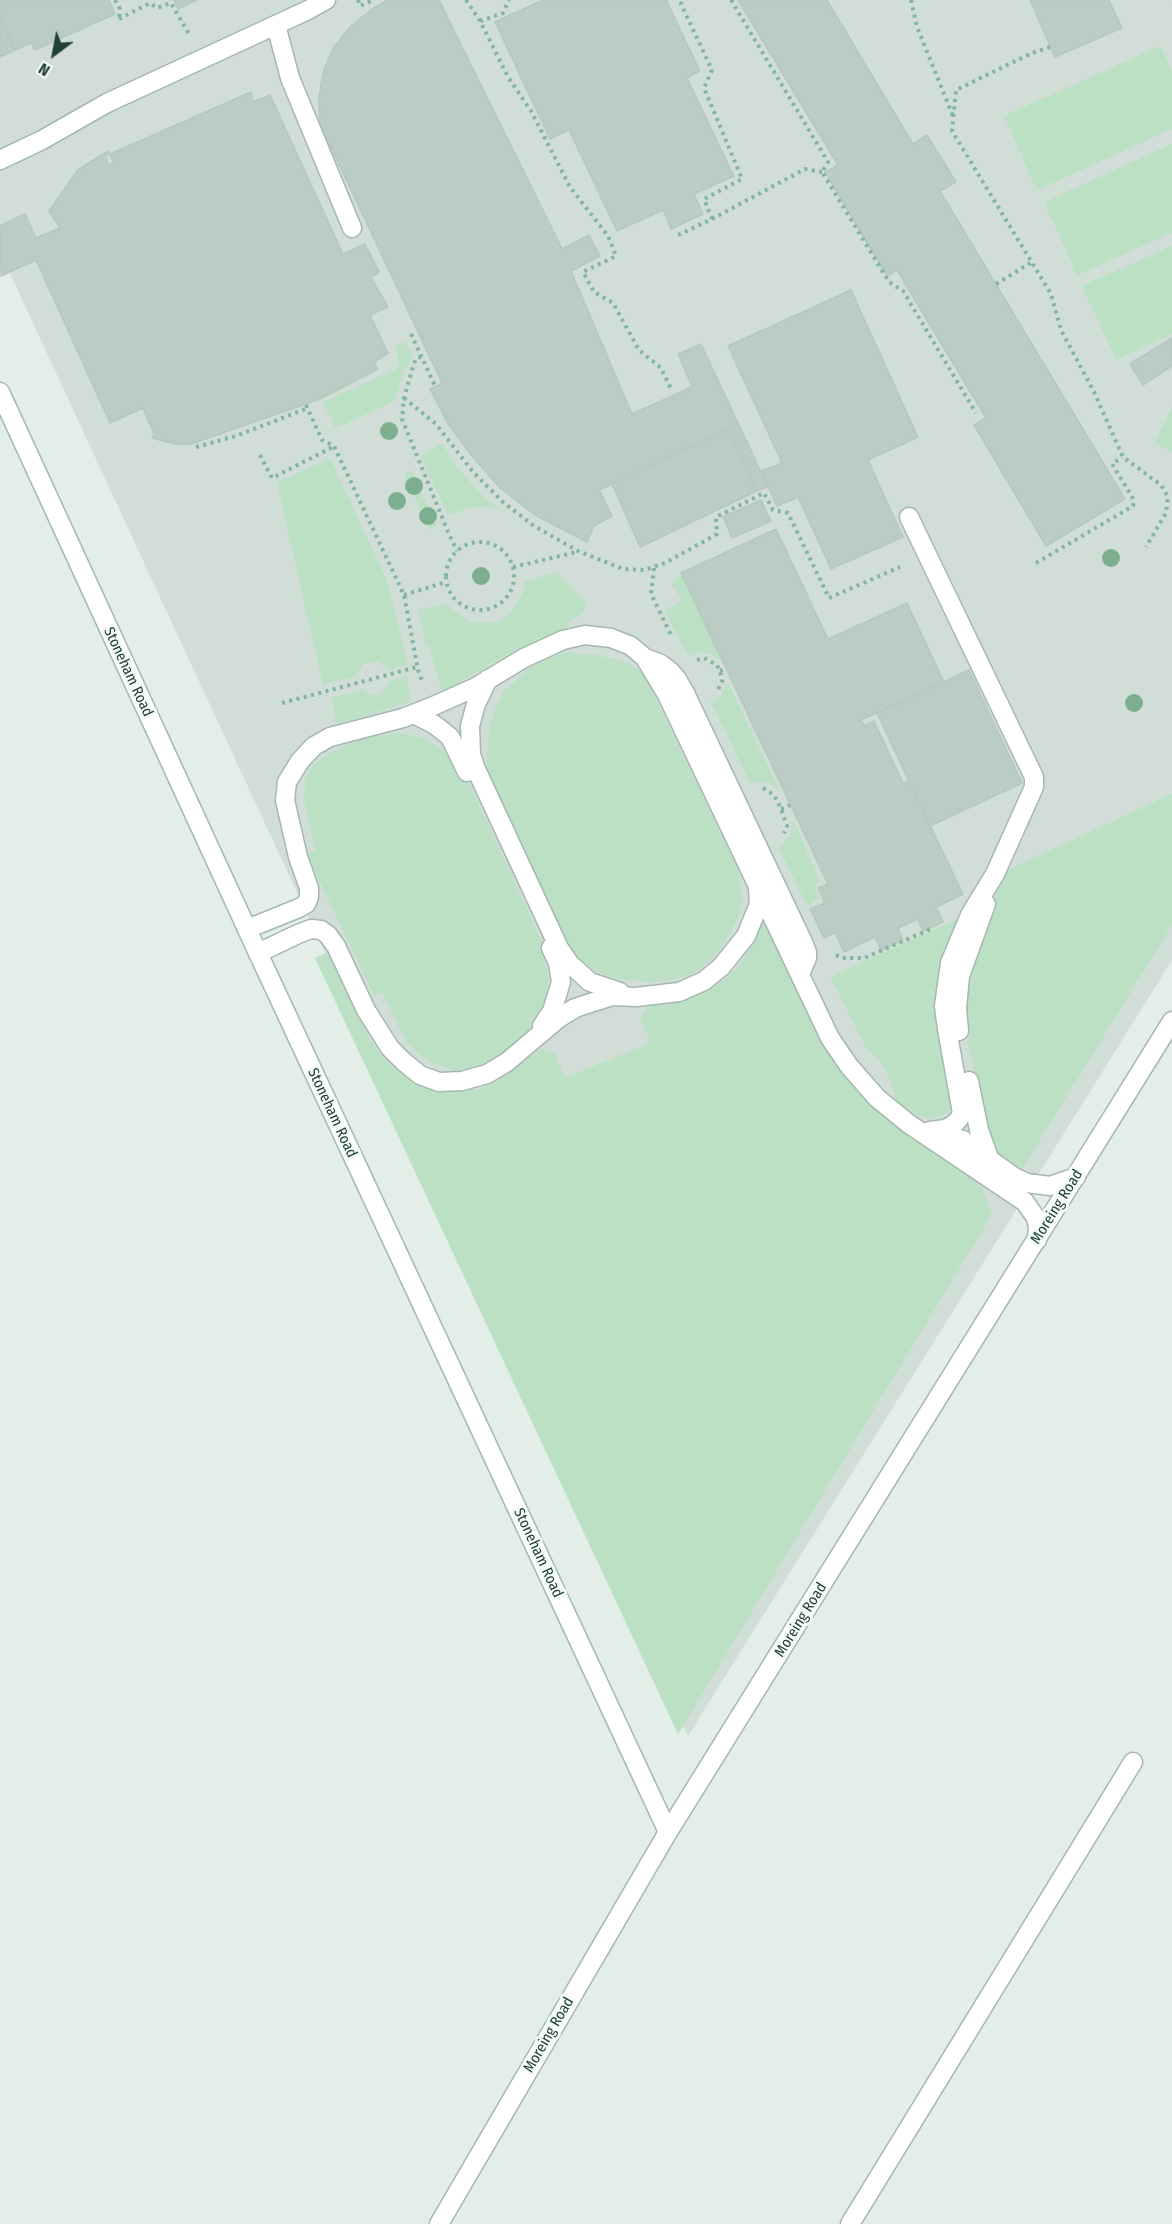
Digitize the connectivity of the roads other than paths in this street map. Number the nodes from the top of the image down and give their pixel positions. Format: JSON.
{"nodes":[{"id":1,"x":326,"y":0,"type":"edge"},
{"id":2,"x":276,"y":25,"type":"junction"},
{"id":3,"x":0,"y":160,"type":"edge"},
{"id":4,"x":352,"y":228,"type":"dead end"},
{"id":5,"x":0,"y":392,"type":"edge"},
{"id":6,"x":909,"y":517,"type":"dead end"},
{"id":7,"x":645,"y":658,"type":"junction"},
{"id":8,"x":488,"y":679,"type":"junction"},
{"id":9,"x":423,"y":710,"type":"junction"},
{"id":10,"x":699,"y":723,"type":"junction"},
{"id":11,"x":692,"y":748,"type":"junction"},
{"id":12,"x":742,"y":815,"type":"junction"},
{"id":13,"x":735,"y":839,"type":"junction"},
{"id":14,"x":995,"y":874,"type":"junction"},
{"id":15,"x":757,"y":884,"type":"junction"},
{"id":16,"x":247,"y":929,"type":"junction"},
{"id":17,"x":258,"y":953,"type":"junction"},
{"id":18,"x":800,"y":974,"type":"junction"},
{"id":19,"x":636,"y":997,"type":"junction"},
{"id":20,"x":1172,"y":1021,"type":"edge"},
{"id":21,"x":534,"y":1039,"type":"junction"},
{"id":22,"x":909,"y":1124,"type":"junction"},
{"id":23,"x":930,"y":1131,"type":"junction"},
{"id":24,"x":989,"y":1158,"type":"junction"},
{"id":25,"x":1076,"y":1177,"type":"junction"},
{"id":26,"x":1037,"y":1240,"type":"junction"},
{"id":27,"x":1133,"y":1762,"type":"dead end"},
{"id":28,"x":668,"y":1832,"type":"junction"},
{"id":29,"x":439,"y":2224,"type":"edge"},
{"id":30,"x":850,"y":2224,"type":"edge"}],
"edges":[{"from":1,"to":2,"type":"street"},
{"from":2,"to":3,"type":"street"},
{"from":2,"to":4,"type":"street"},
{"from":5,"to":16,"type":"street","name":"Stoneham Road"},
{"from":6,"to":14,"type":"street"},
{"from":7,"to":8,"type":"street"},
{"from":7,"to":10,"type":"street"},
{"from":7,"to":11,"type":"street"},
{"from":8,"to":9,"type":"street"},
{"from":8,"to":19,"type":"street"},
{"from":9,"to":16,"type":"street"},
{"from":9,"to":21,"type":"street"},
{"from":10,"to":11,"type":"street"},
{"from":10,"to":12,"type":"street"},
{"from":11,"to":13,"type":"street"},
{"from":12,"to":13,"type":"street"},
{"from":12,"to":18,"type":"street"},
{"from":13,"to":15,"type":"street"},
{"from":14,"to":23,"type":"street"},
{"from":14,"to":24,"type":"street"},
{"from":15,"to":18,"type":"street"},
{"from":15,"to":19,"type":"street"},
{"from":16,"to":17,"type":"street","name":"Stoneham Road"},
{"from":17,"to":21,"type":"street"},
{"from":17,"to":28,"type":"street","name":"Stoneham Road"},
{"from":18,"to":22,"type":"street"},
{"from":19,"to":21,"type":"street"},
{"from":20,"to":25,"type":"street","name":"Moreing Road"},
{"from":22,"to":23,"type":"street"},
{"from":22,"to":26,"type":"street"},
{"from":23,"to":24,"type":"street"},
{"from":24,"to":25,"type":"street"},
{"from":25,"to":26,"type":"street","name":"Moreing Road"},
{"from":26,"to":28,"type":"street","name":"Moreing Road"},
{"from":27,"to":30,"type":"street"},
{"from":28,"to":29,"type":"street","name":"Moreing Road"}]}
